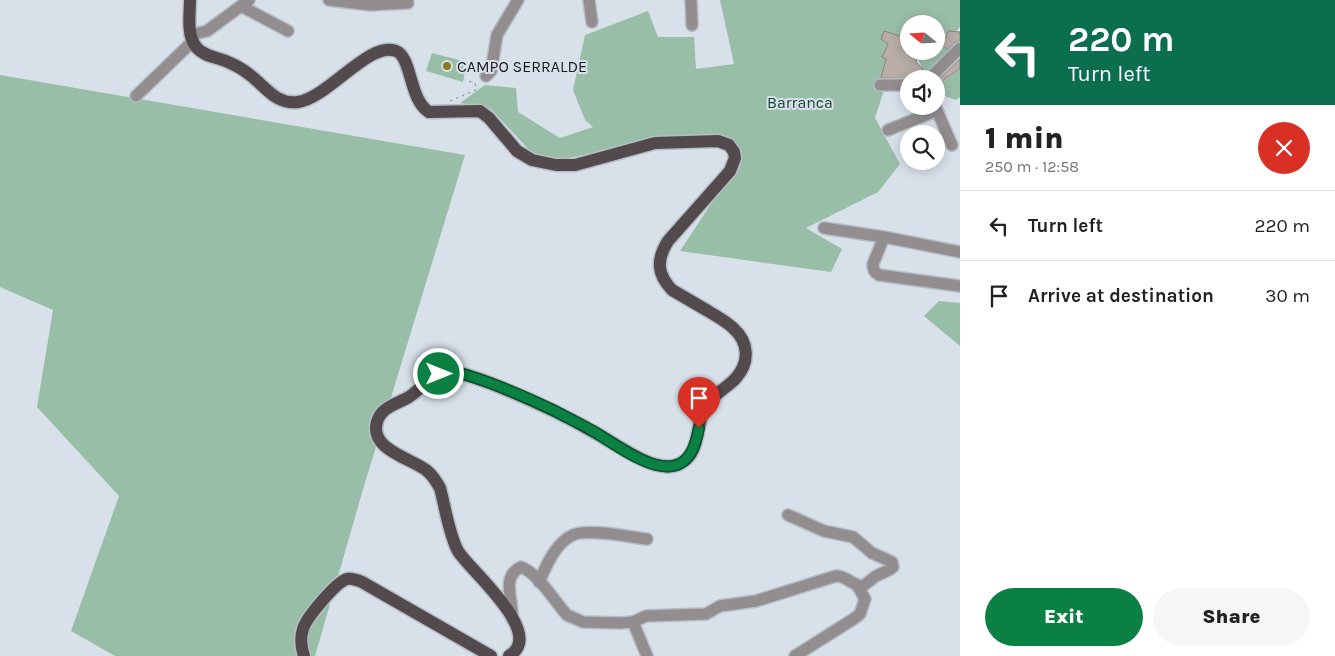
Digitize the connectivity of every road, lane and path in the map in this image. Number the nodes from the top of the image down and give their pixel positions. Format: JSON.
{"nodes":[{"id":1,"x":190,"y":0,"type":"edge"},
{"id":2,"x":329,"y":0,"type":"edge"},
{"id":3,"x":589,"y":0,"type":"edge"},
{"id":4,"x":691,"y":0,"type":"edge"},
{"id":5,"x":515,"y":1,"type":"edge"},
{"id":6,"x":245,"y":3,"type":"edge"},
{"id":7,"x":408,"y":3,"type":"dead end"},
{"id":8,"x":592,"y":22,"type":"dead end"},
{"id":9,"x":692,"y":26,"type":"dead end"},
{"id":10,"x":288,"y":31,"type":"dead end"},
{"id":11,"x":192,"y":38,"type":"junction"},
{"id":12,"x":960,"y":48,"type":"edge"},
{"id":13,"x":938,"y":70,"type":"edge"},
{"id":14,"x":486,"y":76,"type":"dead end"},
{"id":15,"x":465,"y":80,"type":"dead end"},
{"id":16,"x":880,"y":85,"type":"dead end"},
{"id":17,"x":900,"y":85,"type":"edge"},
{"id":18,"x":136,"y":96,"type":"dead end"},
{"id":19,"x":450,"y":101,"type":"dead end"},
{"id":20,"x":922,"y":115,"type":"edge"},
{"id":21,"x":939,"y":115,"type":"edge"},
{"id":22,"x":888,"y":130,"type":"dead end"},
{"id":23,"x":952,"y":145,"type":"dead end"},
{"id":24,"x":824,"y":228,"type":"dead end"},
{"id":25,"x":884,"y":237,"type":"junction"},
{"id":26,"x":960,"y":252,"type":"edge"},
{"id":27,"x":960,"y":286,"type":"edge"},
{"id":28,"x":788,"y":515,"type":"dead end"},
{"id":29,"x":647,"y":539,"type":"dead end"},
{"id":30,"x":539,"y":582,"type":"junction"},
{"id":31,"x":857,"y":585,"type":"junction"},
{"id":32,"x":512,"y":619,"type":"junction"},
{"id":33,"x":633,"y":622,"type":"junction"},
{"id":34,"x":304,"y":656,"type":"edge"},
{"id":35,"x":491,"y":656,"type":"edge"},
{"id":36,"x":509,"y":656,"type":"edge"},
{"id":37,"x":646,"y":656,"type":"edge"},
{"id":38,"x":795,"y":656,"type":"edge"}],
"edges":[{"from":1,"to":11,"type":"main road"},
{"from":2,"to":7,"type":"street"},
{"from":3,"to":8,"type":"street"},
{"from":4,"to":9,"type":"street"},
{"from":5,"to":14,"type":"street"},
{"from":6,"to":10,"type":"street"},
{"from":6,"to":11,"type":"street"},
{"from":11,"to":18,"type":"street"},
{"from":11,"to":32,"type":"main road"},
{"from":12,"to":13,"type":"street"},
{"from":15,"to":19,"type":"path"},
{"from":16,"to":17,"type":"street"},
{"from":20,"to":22,"type":"street"},
{"from":21,"to":23,"type":"street"},
{"from":24,"to":25,"type":"street"},
{"from":25,"to":26,"type":"street"},
{"from":25,"to":27,"type":"street"},
{"from":28,"to":31,"type":"street"},
{"from":29,"to":30,"type":"street"},
{"from":30,"to":32,"type":"street"},
{"from":30,"to":33,"type":"street"},
{"from":31,"to":33,"type":"street"},
{"from":31,"to":38,"type":"street"},
{"from":32,"to":36,"type":"main road"},
{"from":33,"to":37,"type":"street"},
{"from":34,"to":35,"type":"main road"}]}
